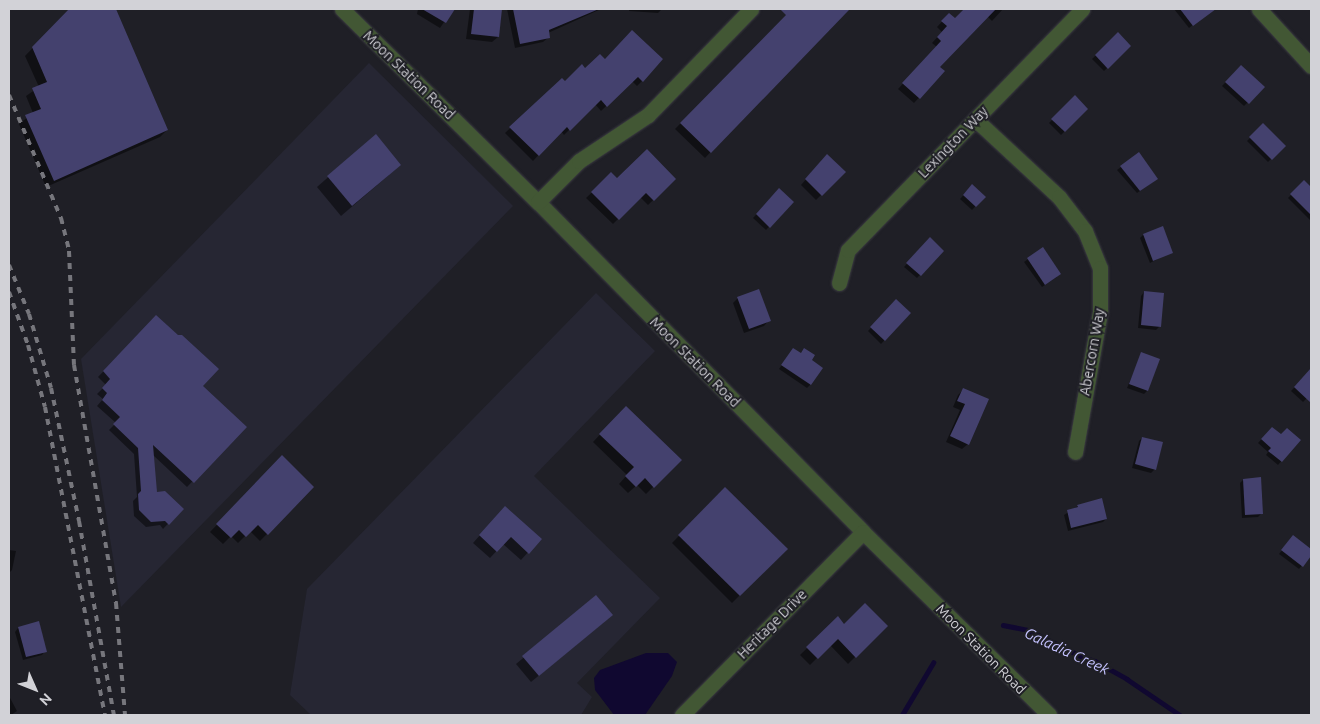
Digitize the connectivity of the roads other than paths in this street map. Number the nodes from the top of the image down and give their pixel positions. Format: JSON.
{"nodes":[{"id":1,"x":342,"y":9,"type":"edge"},
{"id":2,"x":751,"y":9,"type":"edge"},
{"id":3,"x":1082,"y":9,"type":"edge"},
{"id":4,"x":1260,"y":9,"type":"edge"},
{"id":5,"x":1311,"y":66,"type":"edge"},
{"id":6,"x":976,"y":119,"type":"junction"},
{"id":7,"x":538,"y":202,"type":"junction"},
{"id":8,"x":839,"y":283,"type":"dead end"},
{"id":9,"x":1074,"y":452,"type":"dead end"},
{"id":10,"x":863,"y":532,"type":"junction"},
{"id":11,"x":682,"y":715,"type":"edge"},
{"id":12,"x":1049,"y":715,"type":"edge"}],
"edges":[{"from":1,"to":7,"type":"street","name":"Moon Station Road"},
{"from":2,"to":7,"type":"street"},
{"from":3,"to":6,"type":"street","name":"Lexington Way"},
{"from":4,"to":5,"type":"street"},
{"from":6,"to":8,"type":"street","name":"Lexington Way"},
{"from":6,"to":9,"type":"street","name":"Abercorn Way"},
{"from":7,"to":10,"type":"street","name":"Moon Station Road"},
{"from":10,"to":11,"type":"street","name":"Heritage Drive"},
{"from":10,"to":12,"type":"street","name":"Moon Station Road"}]}
